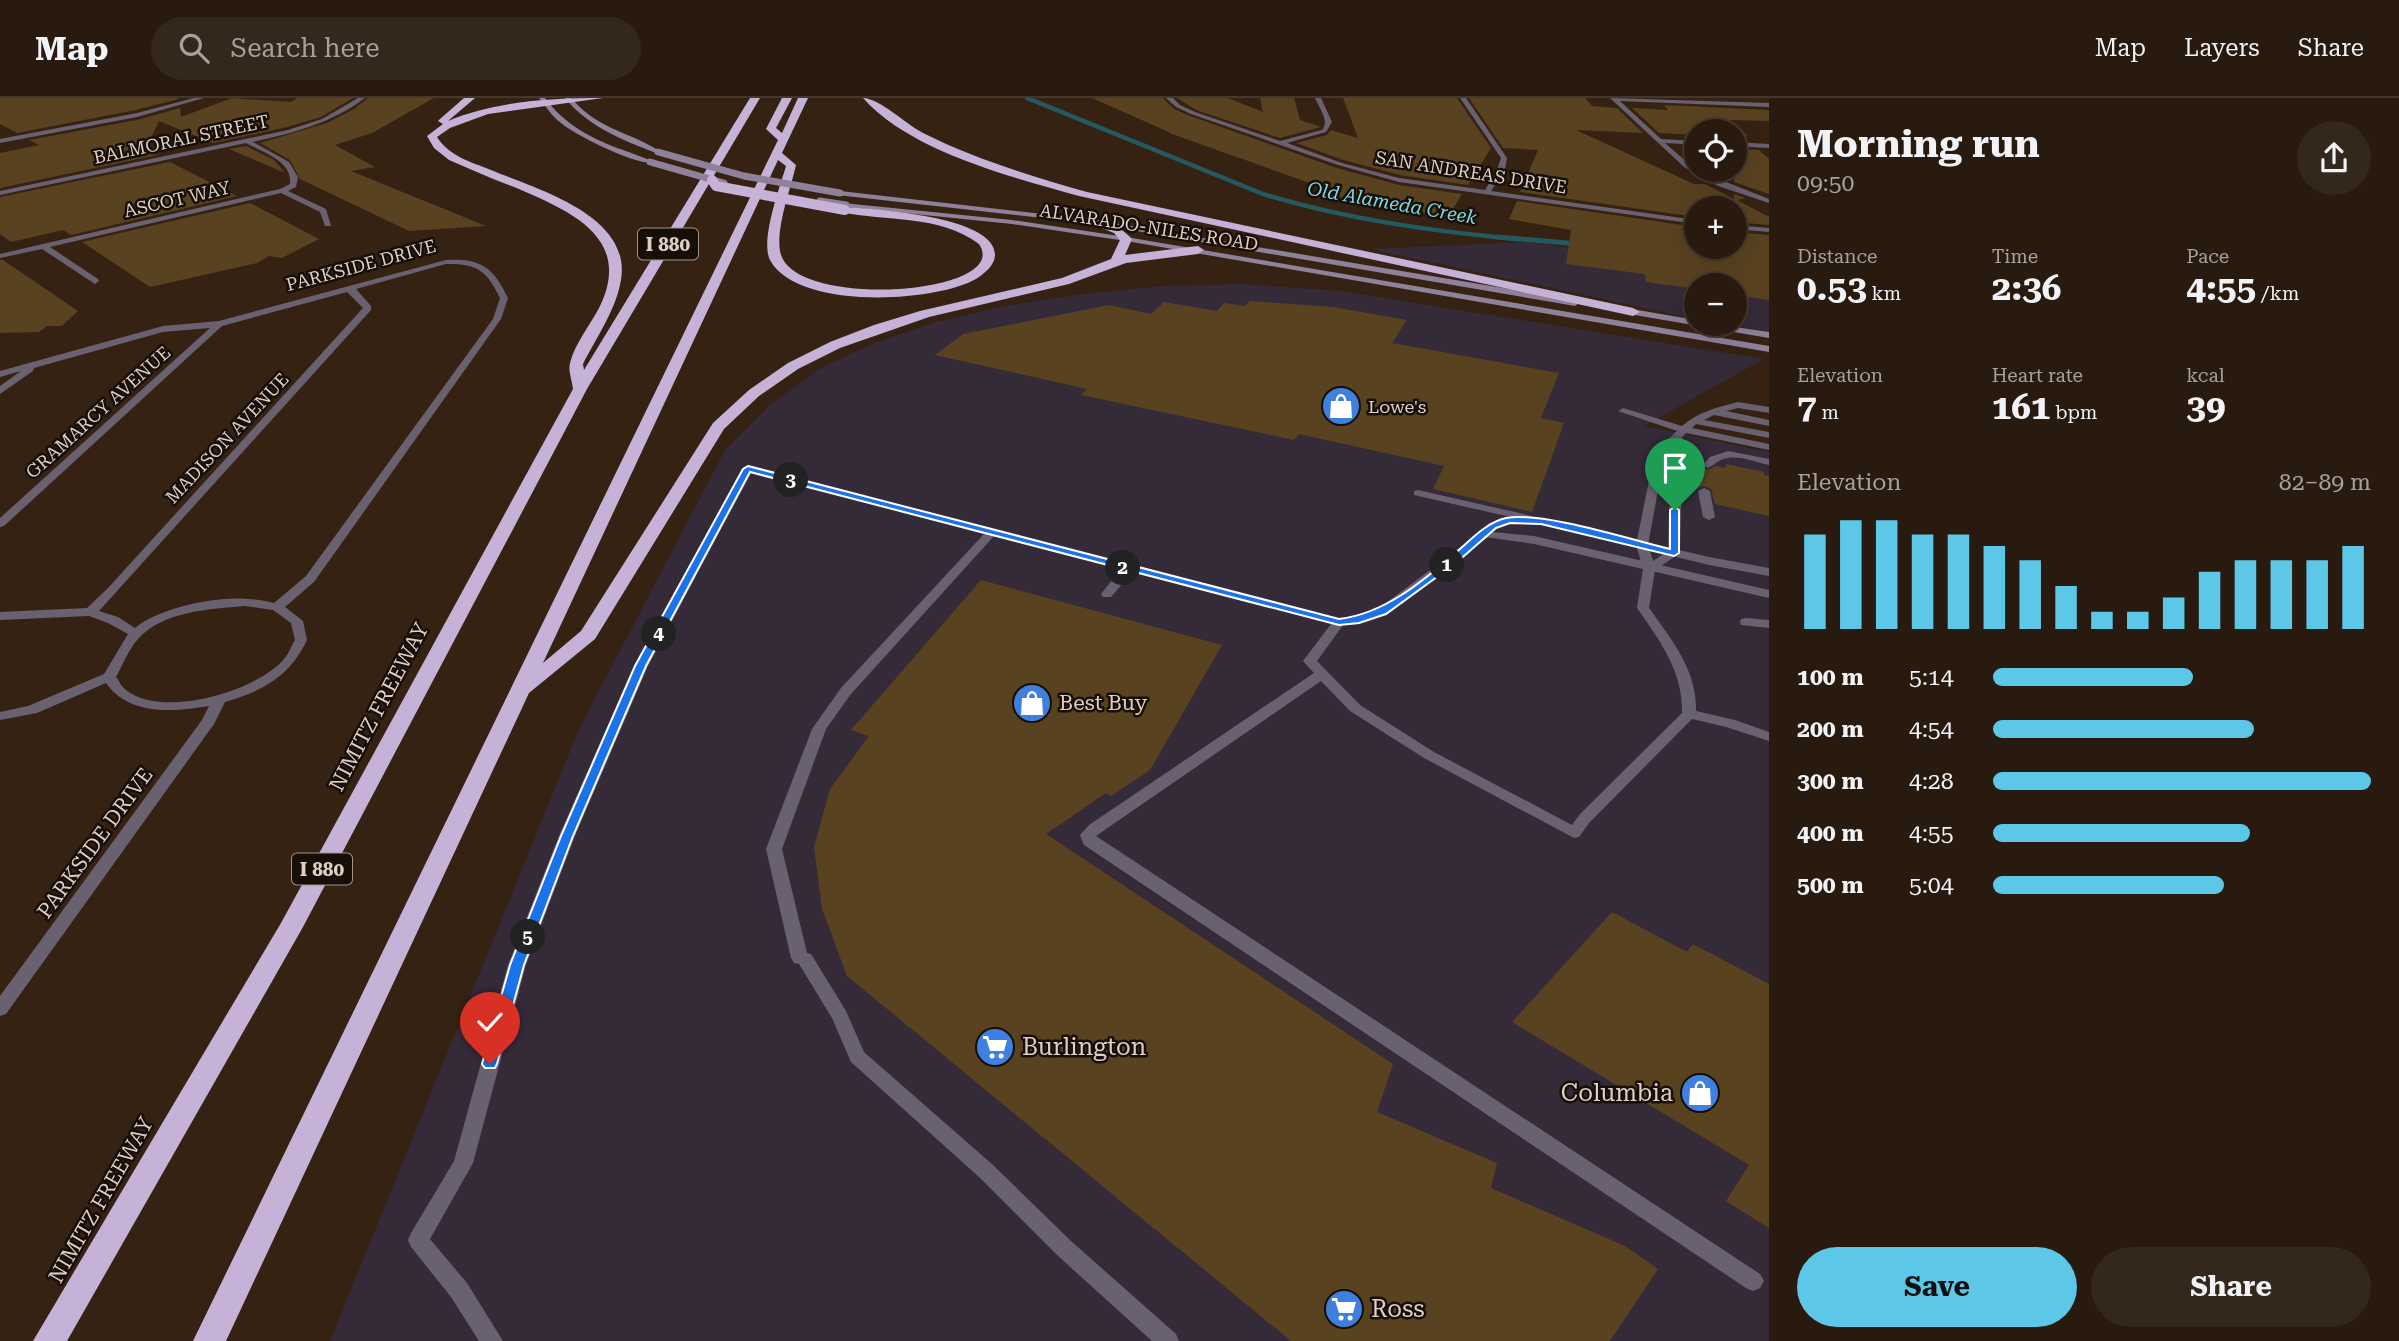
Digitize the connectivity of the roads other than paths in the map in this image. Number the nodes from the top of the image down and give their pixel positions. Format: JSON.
{"nodes":[{"id":1,"x":201,"y":98,"type":"edge"},
{"id":2,"x":362,"y":98,"type":"edge"},
{"id":3,"x":471,"y":98,"type":"edge"},
{"id":4,"x":598,"y":98,"type":"edge"},
{"id":5,"x":755,"y":98,"type":"edge"},
{"id":6,"x":787,"y":98,"type":"edge"},
{"id":7,"x":803,"y":98,"type":"edge"},
{"id":8,"x":868,"y":98,"type":"edge"},
{"id":9,"x":1169,"y":98,"type":"edge"},
{"id":10,"x":1318,"y":98,"type":"edge"},
{"id":11,"x":1463,"y":98,"type":"edge"},
{"id":12,"x":1614,"y":99,"type":"edge"},
{"id":13,"x":569,"y":100,"type":"edge"},
{"id":14,"x":544,"y":101,"type":"edge"},
{"id":15,"x":1769,"y":105,"type":"edge"},
{"id":16,"x":432,"y":136,"type":"junction"},
{"id":17,"x":0,"y":141,"type":"edge"},
{"id":18,"x":1661,"y":141,"type":"junction"},
{"id":19,"x":247,"y":142,"type":"junction"},
{"id":20,"x":1684,"y":142,"type":"edge"},
{"id":21,"x":1281,"y":143,"type":"junction"},
{"id":22,"x":1747,"y":145,"type":"edge"},
{"id":23,"x":779,"y":146,"type":"junction"},
{"id":24,"x":1769,"y":146,"type":"edge"},
{"id":25,"x":712,"y":180,"type":"joint"},
{"id":26,"x":282,"y":191,"type":"junction"},
{"id":27,"x":1487,"y":192,"type":"junction"},
{"id":28,"x":0,"y":193,"type":"edge"},
{"id":29,"x":1769,"y":201,"type":"edge"},
{"id":30,"x":846,"y":207,"type":"junction"},
{"id":31,"x":1684,"y":220,"type":"edge"},
{"id":32,"x":1096,"y":222,"type":"junction"},
{"id":33,"x":328,"y":224,"type":"dead end"},
{"id":34,"x":1747,"y":228,"type":"edge"},
{"id":35,"x":1769,"y":230,"type":"edge"},
{"id":36,"x":1126,"y":239,"type":"junction"},
{"id":37,"x":43,"y":246,"type":"junction"},
{"id":38,"x":1198,"y":250,"type":"junction"},
{"id":39,"x":0,"y":256,"type":"edge"},
{"id":40,"x":1116,"y":261,"type":"junction"},
{"id":41,"x":95,"y":281,"type":"dead end"},
{"id":42,"x":347,"y":288,"type":"junction"},
{"id":43,"x":1633,"y":312,"type":"junction"},
{"id":44,"x":1684,"y":322,"type":"edge"},
{"id":45,"x":219,"y":324,"type":"junction"},
{"id":46,"x":1747,"y":332,"type":"edge"},
{"id":47,"x":1769,"y":335,"type":"edge"},
{"id":48,"x":1769,"y":349,"type":"edge"},
{"id":49,"x":37,"y":364,"type":"junction"},
{"id":50,"x":0,"y":374,"type":"edge"},
{"id":51,"x":580,"y":389,"type":"junction"},
{"id":52,"x":0,"y":391,"type":"edge"},
{"id":53,"x":1769,"y":410,"type":"edge"},
{"id":54,"x":1623,"y":411,"type":"dead end"},
{"id":55,"x":1712,"y":412,"type":"junction"},
{"id":56,"x":1694,"y":421,"type":"junction"},
{"id":57,"x":1769,"y":423,"type":"edge"},
{"id":58,"x":1681,"y":434,"type":"junction"},
{"id":59,"x":1769,"y":435,"type":"edge"},
{"id":60,"x":1769,"y":447,"type":"edge"},
{"id":61,"x":1769,"y":456,"type":"edge"},
{"id":62,"x":1769,"y":462,"type":"edge"},
{"id":63,"x":1708,"y":465,"type":"dead end"},
{"id":64,"x":1704,"y":491,"type":"dead end"},
{"id":65,"x":1418,"y":493,"type":"dead end"},
{"id":66,"x":1709,"y":517,"type":"dead end"},
{"id":67,"x":1541,"y":521,"type":"junction"},
{"id":68,"x":0,"y":524,"type":"edge"},
{"id":69,"x":991,"y":533,"type":"junction"},
{"id":70,"x":1485,"y":534,"type":"junction"},
{"id":71,"x":1642,"y":545,"type":"junction"},
{"id":72,"x":1674,"y":553,"type":"junction"},
{"id":73,"x":1648,"y":568,"type":"junction"},
{"id":74,"x":1128,"y":569,"type":"junction"},
{"id":75,"x":1769,"y":572,"type":"edge"},
{"id":76,"x":1107,"y":594,"type":"dead end"},
{"id":77,"x":1769,"y":594,"type":"edge"},
{"id":78,"x":276,"y":607,"type":"junction"},
{"id":79,"x":90,"y":612,"type":"junction"},
{"id":80,"x":0,"y":616,"type":"edge"},
{"id":81,"x":1339,"y":622,"type":"junction"},
{"id":82,"x":1746,"y":622,"type":"dead end"},
{"id":83,"x":1769,"y":624,"type":"edge"},
{"id":84,"x":135,"y":633,"type":"junction"},
{"id":85,"x":1322,"y":674,"type":"junction"},
{"id":86,"x":109,"y":677,"type":"junction"},
{"id":87,"x":521,"y":692,"type":"junction"},
{"id":88,"x":219,"y":700,"type":"junction"},
{"id":89,"x":1689,"y":714,"type":"junction"},
{"id":90,"x":0,"y":716,"type":"edge"},
{"id":91,"x":1769,"y":737,"type":"edge"},
{"id":92,"x":0,"y":1009,"type":"edge"},
{"id":93,"x":1753,"y":1281,"type":"dead end"},
{"id":94,"x":49,"y":1341,"type":"edge"},
{"id":95,"x":209,"y":1341,"type":"edge"},
{"id":96,"x":492,"y":1341,"type":"edge"},
{"id":97,"x":1168,"y":1341,"type":"edge"}],
"edges":[{"from":1,"to":17,"type":"street"},
{"from":2,"to":19,"type":"street","name":"BALMORAL STREET"},
{"from":3,"to":16,"type":"highway"},
{"from":4,"to":13,"type":"highway"},
{"from":5,"to":51,"type":"highway","name":"NIMITZ FREEWAY","number":"I 880"},
{"from":6,"to":23,"type":"highway","number":"I 880"},
{"from":7,"to":23,"type":"highway","number":"I 880"},
{"from":8,"to":43,"type":"highway"},
{"from":9,"to":21,"type":"street","name":"SAN ANDREAS DRIVE"},
{"from":10,"to":21,"type":"street"},
{"from":11,"to":27,"type":"street"},
{"from":12,"to":15,"type":"street"},
{"from":12,"to":18,"type":"street"},
{"from":13,"to":14,"type":"highway"},
{"from":13,"to":32,"type":"main road","name":"ALVARADO-NILES ROAD","bridge":true},
{"from":14,"to":16,"type":"highway"},
{"from":14,"to":25,"type":"main road","bridge":true},
{"from":16,"to":51,"type":"highway"},
{"from":18,"to":20,"type":"street"},
{"from":18,"to":29,"type":"street"},
{"from":19,"to":26,"type":"street"},
{"from":19,"to":28,"type":"street","name":"BALMORAL STREET"},
{"from":21,"to":27,"type":"street","name":"SAN ANDREAS DRIVE"},
{"from":22,"to":24,"type":"street"},
{"from":23,"to":30,"type":"highway"},
{"from":23,"to":87,"type":"highway","number":"I 880"},
{"from":25,"to":30,"type":"highway","bridge":true},
{"from":26,"to":33,"type":"street"},
{"from":26,"to":37,"type":"street","name":"ASCOT WAY"},
{"from":27,"to":31,"type":"street","name":"SAN ANDREAS DRIVE"},
{"from":30,"to":36,"type":"main road","name":"ALVARADO-NILES ROAD"},
{"from":32,"to":36,"type":"highway"},
{"from":32,"to":43,"type":"main road","name":"ALVARADO-NILES ROAD"},
{"from":34,"to":35,"type":"street"},
{"from":36,"to":38,"type":"main road","name":"ALVARADO-NILES ROAD"},
{"from":36,"to":40,"type":"highway"},
{"from":37,"to":39,"type":"street","name":"ASCOT WAY"},
{"from":37,"to":41,"type":"street"},
{"from":38,"to":40,"type":"highway"},
{"from":38,"to":48,"type":"main road","name":"ALVARADO-NILES ROAD"},
{"from":40,"to":87,"type":"highway"},
{"from":42,"to":45,"type":"street","name":"PARKSIDE DRIVE"},
{"from":42,"to":78,"type":"street","name":"PARKSIDE DRIVE"},
{"from":42,"to":79,"type":"street","name":"MADISON AVENUE"},
{"from":43,"to":44,"type":"main road","name":"ALVARADO-NILES ROAD"},
{"from":45,"to":49,"type":"street","name":"PARKSIDE DRIVE"},
{"from":45,"to":68,"type":"street","name":"GRAMARCY AVENUE"},
{"from":46,"to":47,"type":"main road","name":"ALVARADO-NILES ROAD"},
{"from":49,"to":50,"type":"street","name":"PARKSIDE DRIVE"},
{"from":49,"to":52,"type":"street"},
{"from":51,"to":94,"type":"highway","name":"NIMITZ FREEWAY","number":"I 880"},
{"from":53,"to":55,"type":"street"},
{"from":54,"to":58,"type":"street"},
{"from":55,"to":56,"type":"street"},
{"from":55,"to":57,"type":"street"},
{"from":56,"to":58,"type":"street"},
{"from":56,"to":59,"type":"street"},
{"from":58,"to":60,"type":"street"},
{"from":58,"to":61,"type":"street"},
{"from":58,"to":71,"type":"street"},
{"from":58,"to":72,"type":"street"},
{"from":62,"to":63,"type":"street"},
{"from":64,"to":66,"type":"street"},
{"from":65,"to":67,"type":"street"},
{"from":67,"to":70,"type":"street"},
{"from":67,"to":71,"type":"street"},
{"from":69,"to":74,"type":"street"},
{"from":69,"to":96,"type":"street"},
{"from":69,"to":97,"type":"street"},
{"from":70,"to":73,"type":"street"},
{"from":70,"to":81,"type":"street"},
{"from":71,"to":72,"type":"street"},
{"from":71,"to":73,"type":"street"},
{"from":72,"to":73,"type":"street"},
{"from":72,"to":75,"type":"street"},
{"from":73,"to":77,"type":"street"},
{"from":73,"to":89,"type":"street"},
{"from":74,"to":76,"type":"street"},
{"from":74,"to":81,"type":"street"},
{"from":78,"to":84,"type":"street"},
{"from":78,"to":88,"type":"street"},
{"from":79,"to":80,"type":"street"},
{"from":79,"to":84,"type":"street"},
{"from":81,"to":85,"type":"street"},
{"from":82,"to":83,"type":"street"},
{"from":84,"to":86,"type":"street"},
{"from":85,"to":89,"type":"street"},
{"from":85,"to":93,"type":"street"},
{"from":86,"to":88,"type":"street"},
{"from":86,"to":90,"type":"street"},
{"from":87,"to":95,"type":"highway","number":"I 880"},
{"from":88,"to":92,"type":"street","name":"PARKSIDE DRIVE"},
{"from":89,"to":91,"type":"street"}]}
